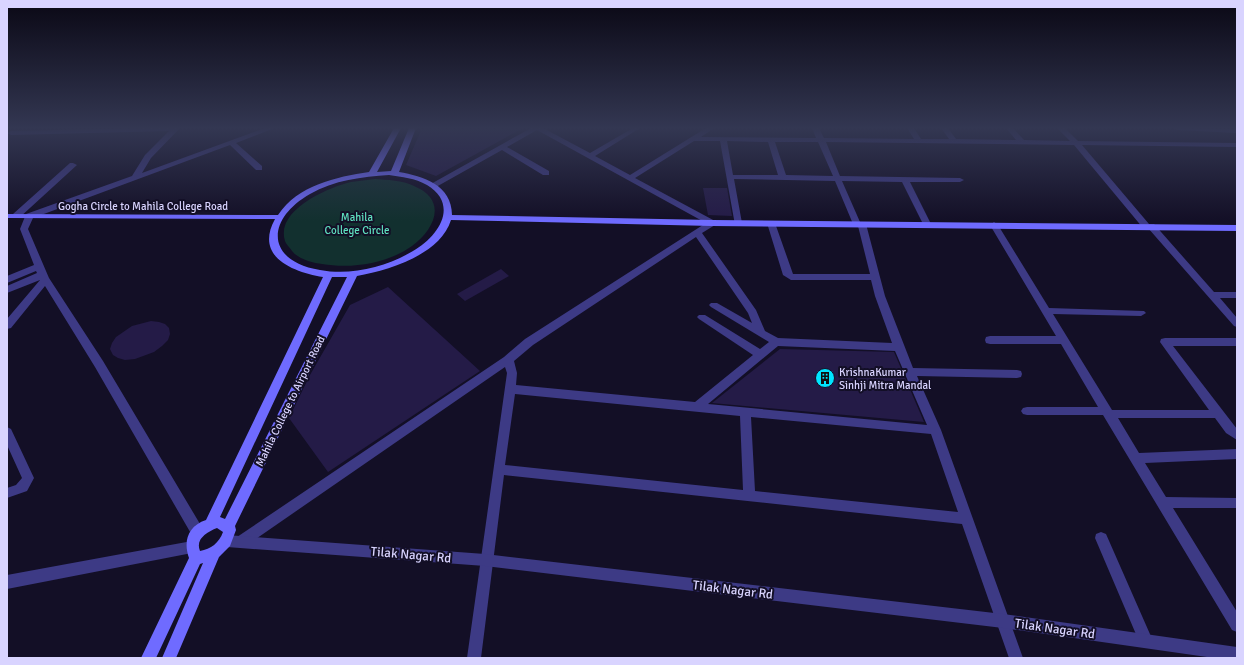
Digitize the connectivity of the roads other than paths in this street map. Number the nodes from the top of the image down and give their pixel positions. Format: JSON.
{"nodes":[{"id":1,"x":147,"y":159,"type":"edge"},
{"id":2,"x":185,"y":159,"type":"edge"},
{"id":3,"x":249,"y":159,"type":"edge"},
{"id":4,"x":380,"y":159,"type":"edge"},
{"id":5,"x":400,"y":159,"type":"edge"},
{"id":6,"x":480,"y":159,"type":"edge"},
{"id":7,"x":522,"y":159,"type":"edge"},
{"id":8,"x":596,"y":159,"type":"edge"},
{"id":9,"x":660,"y":159,"type":"edge"},
{"id":10,"x":727,"y":159,"type":"edge"},
{"id":11,"x":777,"y":159,"type":"edge"},
{"id":12,"x":829,"y":159,"type":"edge"},
{"id":13,"x":1090,"y":159,"type":"edge"},
{"id":14,"x":73,"y":165,"type":"dead end"},
{"id":15,"x":259,"y":168,"type":"dead end"},
{"id":16,"x":546,"y":173,"type":"dead end"},
{"id":17,"x":372,"y":174,"type":"junction"},
{"id":18,"x":394,"y":174,"type":"junction"},
{"id":19,"x":730,"y":177,"type":"junction"},
{"id":20,"x":134,"y":178,"type":"junction"},
{"id":21,"x":630,"y":178,"type":"junction"},
{"id":22,"x":783,"y":178,"type":"junction"},
{"id":23,"x":837,"y":178,"type":"junction"},
{"id":24,"x":905,"y":180,"type":"junction"},
{"id":25,"x":960,"y":180,"type":"dead end"},
{"id":26,"x":433,"y":185,"type":"junction"},
{"id":27,"x":11,"y":216,"type":"edge"},
{"id":28,"x":29,"y":216,"type":"junction"},
{"id":29,"x":448,"y":217,"type":"junction"},
{"id":30,"x":278,"y":218,"type":"junction"},
{"id":31,"x":712,"y":223,"type":"junction"},
{"id":32,"x":738,"y":223,"type":"junction"},
{"id":33,"x":771,"y":223,"type":"junction"},
{"id":34,"x":859,"y":224,"type":"junction"},
{"id":35,"x":927,"y":224,"type":"junction"},
{"id":36,"x":994,"y":225,"type":"junction"},
{"id":37,"x":1149,"y":226,"type":"junction"},
{"id":38,"x":1237,"y":228,"type":"edge"},
{"id":39,"x":697,"y":232,"type":"junction"},
{"id":40,"x":354,"y":273,"type":"junction"},
{"id":41,"x":42,"y":274,"type":"junction"},
{"id":42,"x":329,"y":274,"type":"junction"},
{"id":43,"x":876,"y":277,"type":"junction"},
{"id":44,"x":7,"y":280,"type":"edge"},
{"id":45,"x":7,"y":290,"type":"edge"},
{"id":46,"x":1212,"y":295,"type":"junction"},
{"id":47,"x":1237,"y":295,"type":"edge"},
{"id":48,"x":714,"y":305,"type":"dead end"},
{"id":49,"x":1046,"y":311,"type":"junction"},
{"id":50,"x":1141,"y":313,"type":"dead end"},
{"id":51,"x":702,"y":316,"type":"dead end"},
{"id":52,"x":1237,"y":324,"type":"edge"},
{"id":53,"x":7,"y":326,"type":"edge"},
{"id":54,"x":761,"y":333,"type":"junction"},
{"id":55,"x":990,"y":340,"type":"dead end"},
{"id":56,"x":1064,"y":340,"type":"junction"},
{"id":57,"x":776,"y":342,"type":"junction"},
{"id":58,"x":1237,"y":342,"type":"edge"},
{"id":59,"x":899,"y":347,"type":"junction"},
{"id":60,"x":761,"y":355,"type":"junction"},
{"id":61,"x":508,"y":360,"type":"junction"},
{"id":62,"x":911,"y":372,"type":"junction"},
{"id":63,"x":1017,"y":374,"type":"dead end"},
{"id":64,"x":510,"y":389,"type":"junction"},
{"id":65,"x":697,"y":407,"type":"junction"},
{"id":66,"x":1027,"y":411,"type":"dead end"},
{"id":67,"x":745,"y":412,"type":"junction"},
{"id":68,"x":1107,"y":412,"type":"junction"},
{"id":69,"x":1218,"y":414,"type":"junction"},
{"id":70,"x":935,"y":430,"type":"junction"},
{"id":71,"x":7,"y":432,"type":"edge"},
{"id":72,"x":1237,"y":435,"type":"edge"},
{"id":73,"x":1237,"y":454,"type":"edge"},
{"id":74,"x":1136,"y":458,"type":"junction"},
{"id":75,"x":500,"y":470,"type":"junction"},
{"id":76,"x":7,"y":493,"type":"edge"},
{"id":77,"x":749,"y":496,"type":"junction"},
{"id":78,"x":1162,"y":502,"type":"junction"},
{"id":79,"x":1237,"y":503,"type":"edge"},
{"id":80,"x":966,"y":519,"type":"junction"},
{"id":81,"x":210,"y":525,"type":"junction"},
{"id":82,"x":198,"y":534,"type":"junction"},
{"id":83,"x":227,"y":535,"type":"junction"},
{"id":84,"x":1102,"y":538,"type":"dead end"},
{"id":85,"x":242,"y":541,"type":"junction"},
{"id":86,"x":194,"y":552,"type":"junction"},
{"id":87,"x":214,"y":553,"type":"junction"},
{"id":88,"x":485,"y":560,"type":"junction"},
{"id":89,"x":7,"y":582,"type":"edge"},
{"id":90,"x":1003,"y":621,"type":"junction"},
{"id":91,"x":1237,"y":625,"type":"edge"},
{"id":92,"x":1146,"y":641,"type":"junction"},
{"id":93,"x":1237,"y":654,"type":"edge"},
{"id":94,"x":148,"y":658,"type":"edge"},
{"id":95,"x":169,"y":658,"type":"edge"},
{"id":96,"x":474,"y":658,"type":"edge"},
{"id":97,"x":1016,"y":658,"type":"edge"}],
"edges":[{"from":1,"to":20,"type":"street"},
{"from":2,"to":20,"type":"street"},
{"from":3,"to":15,"type":"street"},
{"from":4,"to":17,"type":"main road"},
{"from":5,"to":18,"type":"main road"},
{"from":6,"to":26,"type":"street"},
{"from":7,"to":16,"type":"street"},
{"from":8,"to":21,"type":"street"},
{"from":9,"to":21,"type":"street"},
{"from":10,"to":19,"type":"street"},
{"from":11,"to":22,"type":"street"},
{"from":12,"to":23,"type":"street"},
{"from":13,"to":37,"type":"street"},
{"from":14,"to":27,"type":"street"},
{"from":17,"to":18,"type":"main road"},
{"from":17,"to":30,"type":"main road"},
{"from":18,"to":26,"type":"main road"},
{"from":19,"to":22,"type":"street"},
{"from":19,"to":32,"type":"street"},
{"from":20,"to":28,"type":"street"},
{"from":21,"to":31,"type":"street"},
{"from":22,"to":23,"type":"street"},
{"from":23,"to":24,"type":"street"},
{"from":23,"to":34,"type":"street"},
{"from":24,"to":25,"type":"street"},
{"from":24,"to":35,"type":"street"},
{"from":26,"to":29,"type":"main road"},
{"from":27,"to":28,"type":"main road","name":"Gogha Circle to Mahila College Road"},
{"from":28,"to":30,"type":"main road","name":"Gogha Circle to Mahila College Road"},
{"from":28,"to":41,"type":"street"},
{"from":29,"to":31,"type":"main road"},
{"from":29,"to":40,"type":"main road"},
{"from":30,"to":42,"type":"main road"},
{"from":31,"to":32,"type":"main road"},
{"from":31,"to":39,"type":"street"},
{"from":32,"to":33,"type":"main road"},
{"from":33,"to":34,"type":"main road"},
{"from":33,"to":43,"type":"street"},
{"from":34,"to":35,"type":"main road"},
{"from":34,"to":43,"type":"street"},
{"from":35,"to":36,"type":"main road"},
{"from":36,"to":37,"type":"main road"},
{"from":36,"to":49,"type":"street"},
{"from":37,"to":38,"type":"main road"},
{"from":37,"to":46,"type":"street"},
{"from":39,"to":54,"type":"street"},
{"from":39,"to":61,"type":"street"},
{"from":40,"to":42,"type":"main road"},
{"from":40,"to":83,"type":"main road","name":"Mahila College to Airport Road"},
{"from":41,"to":44,"type":"street"},
{"from":41,"to":45,"type":"street"},
{"from":41,"to":53,"type":"street"},
{"from":41,"to":82,"type":"street"},
{"from":42,"to":81,"type":"main road","name":"Mahila College to Airport Road"},
{"from":43,"to":59,"type":"street"},
{"from":46,"to":47,"type":"street"},
{"from":46,"to":52,"type":"street"},
{"from":48,"to":54,"type":"street"},
{"from":49,"to":50,"type":"street"},
{"from":49,"to":56,"type":"street"},
{"from":51,"to":60,"type":"street"},
{"from":54,"to":57,"type":"street"},
{"from":55,"to":56,"type":"street"},
{"from":56,"to":68,"type":"street"},
{"from":57,"to":59,"type":"street"},
{"from":57,"to":60,"type":"street"},
{"from":58,"to":69,"type":"street"},
{"from":59,"to":62,"type":"street"},
{"from":60,"to":65,"type":"street"},
{"from":61,"to":64,"type":"street"},
{"from":61,"to":85,"type":"street"},
{"from":62,"to":63,"type":"street"},
{"from":62,"to":70,"type":"street"},
{"from":64,"to":65,"type":"street"},
{"from":64,"to":75,"type":"street"},
{"from":65,"to":67,"type":"street"},
{"from":66,"to":68,"type":"street"},
{"from":67,"to":70,"type":"street"},
{"from":67,"to":77,"type":"street"},
{"from":68,"to":69,"type":"street"},
{"from":68,"to":74,"type":"street"},
{"from":69,"to":72,"type":"street"},
{"from":70,"to":80,"type":"street"},
{"from":71,"to":76,"type":"street"},
{"from":73,"to":74,"type":"street"},
{"from":74,"to":78,"type":"street"},
{"from":75,"to":77,"type":"street"},
{"from":75,"to":88,"type":"street"},
{"from":77,"to":80,"type":"street"},
{"from":78,"to":79,"type":"street"},
{"from":78,"to":91,"type":"street"},
{"from":80,"to":90,"type":"street"},
{"from":81,"to":82,"type":"main road"},
{"from":81,"to":83,"type":"main road"},
{"from":82,"to":86,"type":"main road"},
{"from":83,"to":85,"type":"street","name":"Tilak Nagar Rd"},
{"from":83,"to":87,"type":"main road"},
{"from":84,"to":92,"type":"street"},
{"from":85,"to":88,"type":"street","name":"Tilak Nagar Rd"},
{"from":86,"to":87,"type":"main road"},
{"from":86,"to":89,"type":"street"},
{"from":86,"to":94,"type":"main road"},
{"from":87,"to":95,"type":"main road"},
{"from":88,"to":90,"type":"street","name":"Tilak Nagar Rd"},
{"from":88,"to":96,"type":"street"},
{"from":90,"to":92,"type":"street","name":"Tilak Nagar Rd"},
{"from":90,"to":97,"type":"street"},
{"from":92,"to":93,"type":"street","name":"Tilak Nagar Rd"}]}
